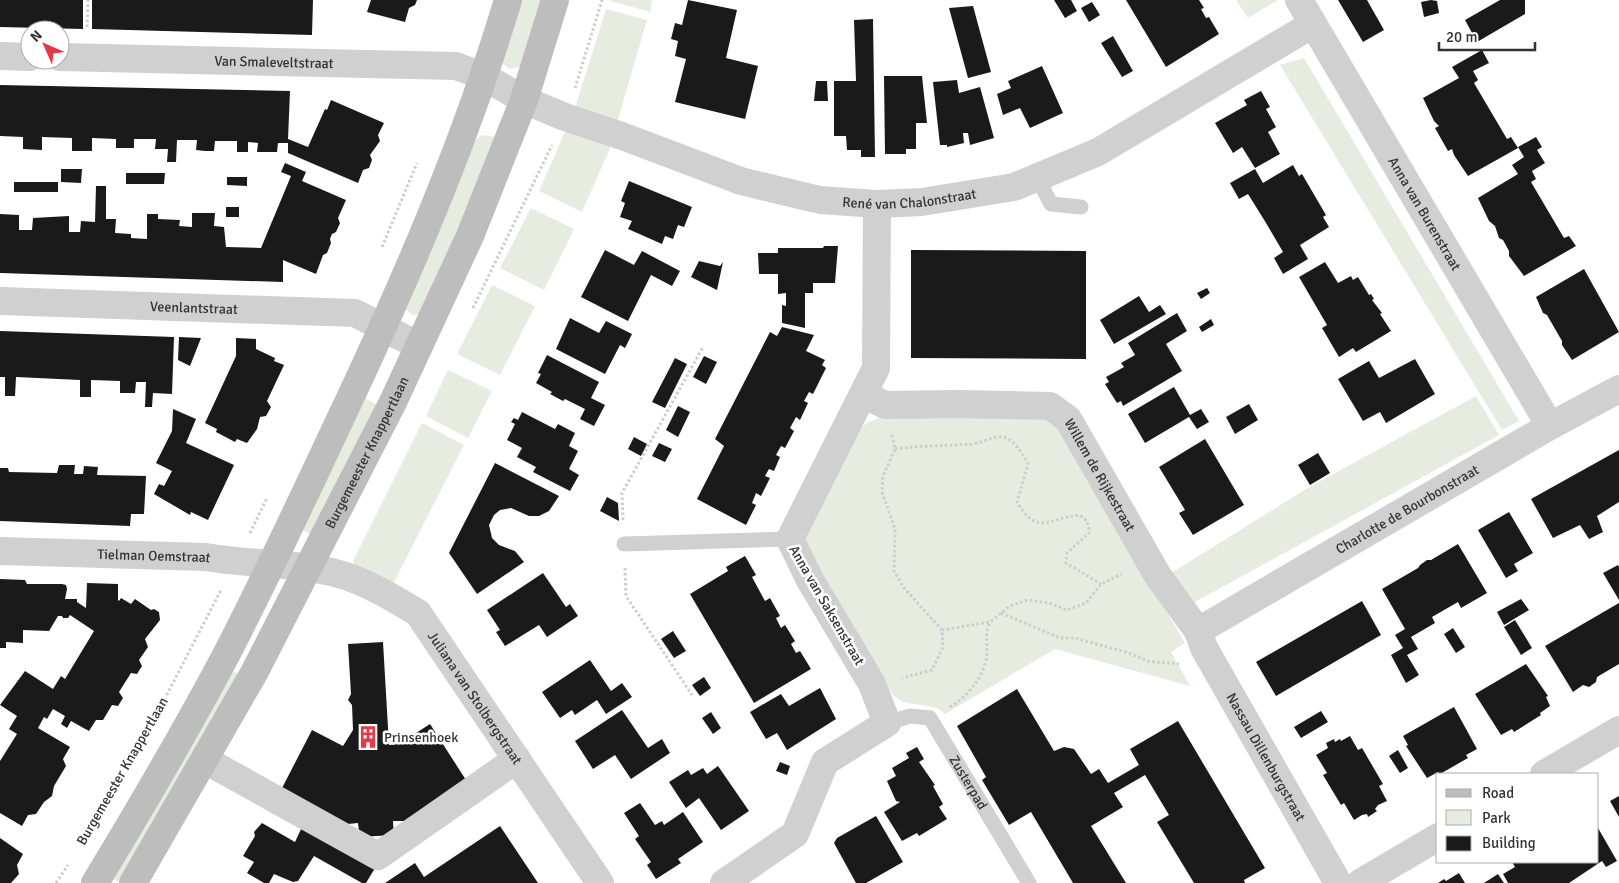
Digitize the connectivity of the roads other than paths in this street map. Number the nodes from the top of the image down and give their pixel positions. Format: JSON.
{"nodes":[{"id":1,"x":508,"y":0,"type":"edge"},
{"id":2,"x":556,"y":0,"type":"edge"},
{"id":3,"x":1299,"y":0,"type":"edge"},
{"id":4,"x":1313,"y":24,"type":"junction"},
{"id":5,"x":0,"y":56,"type":"edge"},
{"id":6,"x":20,"y":57,"type":"edge"},
{"id":7,"x":70,"y":57,"type":"edge"},
{"id":8,"x":485,"y":77,"type":"junction"},
{"id":9,"x":524,"y":100,"type":"junction"},
{"id":10,"x":1037,"y":177,"type":"junction"},
{"id":11,"x":877,"y":204,"type":"junction"},
{"id":12,"x":1081,"y":207,"type":"dead end"},
{"id":13,"x":0,"y":302,"type":"edge"},
{"id":14,"x":382,"y":328,"type":"junction"},
{"id":15,"x":419,"y":346,"type":"junction"},
{"id":16,"x":1619,"y":389,"type":"edge"},
{"id":17,"x":875,"y":400,"type":"junction"},
{"id":18,"x":1550,"y":426,"type":"junction"},
{"id":19,"x":790,"y":539,"type":"junction"},
{"id":20,"x":624,"y":544,"type":"dead end"},
{"id":21,"x":0,"y":551,"type":"edge"},
{"id":22,"x":271,"y":565,"type":"junction"},
{"id":23,"x":307,"y":567,"type":"junction"},
{"id":24,"x":1201,"y":640,"type":"junction"},
{"id":25,"x":887,"y":723,"type":"junction"},
{"id":26,"x":1619,"y":730,"type":"edge"},
{"id":27,"x":517,"y":759,"type":"junction"},
{"id":28,"x":205,"y":760,"type":"junction"},
{"id":29,"x":1546,"y":773,"type":"edge"},
{"id":30,"x":1436,"y":838,"type":"edge"},
{"id":31,"x":95,"y":883,"type":"edge"},
{"id":32,"x":133,"y":883,"type":"edge"},
{"id":33,"x":600,"y":883,"type":"edge"},
{"id":34,"x":724,"y":883,"type":"edge"},
{"id":35,"x":1029,"y":883,"type":"edge"},
{"id":36,"x":1338,"y":883,"type":"edge"},
{"id":37,"x":1360,"y":883,"type":"edge"}],
"edges":[{"from":1,"to":8,"type":"main road"},
{"from":2,"to":9,"type":"main road","name":"Burgemeester Knappertlaan"},
{"from":3,"to":4,"type":"street","name":"Anna van Burenstraat"},
{"from":4,"to":10,"type":"street","name":"René van Chalonstraat"},
{"from":4,"to":18,"type":"street","name":"Anna van Burenstraat"},
{"from":5,"to":6,"type":"street"},
{"from":7,"to":8,"type":"street","name":"Van Smaleveltstraat"},
{"from":8,"to":9,"type":"street","name":"René van Chalonstraat"},
{"from":8,"to":14,"type":"main road"},
{"from":9,"to":11,"type":"street","name":"René van Chalonstraat"},
{"from":9,"to":15,"type":"main road","name":"Burgemeester Knappertlaan"},
{"from":10,"to":11,"type":"street","name":"René van Chalonstraat"},
{"from":10,"to":12,"type":"lane"},
{"from":11,"to":17,"type":"street","name":"Anna van Saksenstraat"},
{"from":13,"to":14,"type":"street","name":"Veenlantstraat"},
{"from":14,"to":15,"type":"street"},
{"from":14,"to":22,"type":"main road"},
{"from":15,"to":23,"type":"main road","name":"Burgemeester Knappertlaan"},
{"from":16,"to":18,"type":"street","name":"Charlotte de Bourbonstraat"},
{"from":17,"to":19,"type":"street","name":"Anna van Saksenstraat"},
{"from":17,"to":24,"type":"street","name":"Willem de Rijkestraat"},
{"from":18,"to":24,"type":"street","name":"Charlotte de Bourbonstraat"},
{"from":19,"to":20,"type":"lane"},
{"from":19,"to":25,"type":"street","name":"Anna van Saksenstraat"},
{"from":21,"to":22,"type":"street","name":"Tielman Oemstraat"},
{"from":22,"to":23,"type":"street","name":"Tielman Oemstraat"},
{"from":22,"to":31,"type":"main road"},
{"from":23,"to":27,"type":"street","name":"Juliana van Stolbergstraat"},
{"from":23,"to":28,"type":"main road","name":"Burgemeester Knappertlaan"},
{"from":24,"to":36,"type":"street","name":"Nassau Dillenburgstraat"},
{"from":25,"to":34,"type":"street"},
{"from":25,"to":35,"type":"lane","name":"Zusterpad"},
{"from":26,"to":29,"type":"street"},
{"from":27,"to":28,"type":"street"},
{"from":27,"to":33,"type":"street","name":"Juliana van Stolbergstraat"},
{"from":28,"to":32,"type":"main road","name":"Burgemeester Knappertlaan"},
{"from":30,"to":37,"type":"street"}]}
